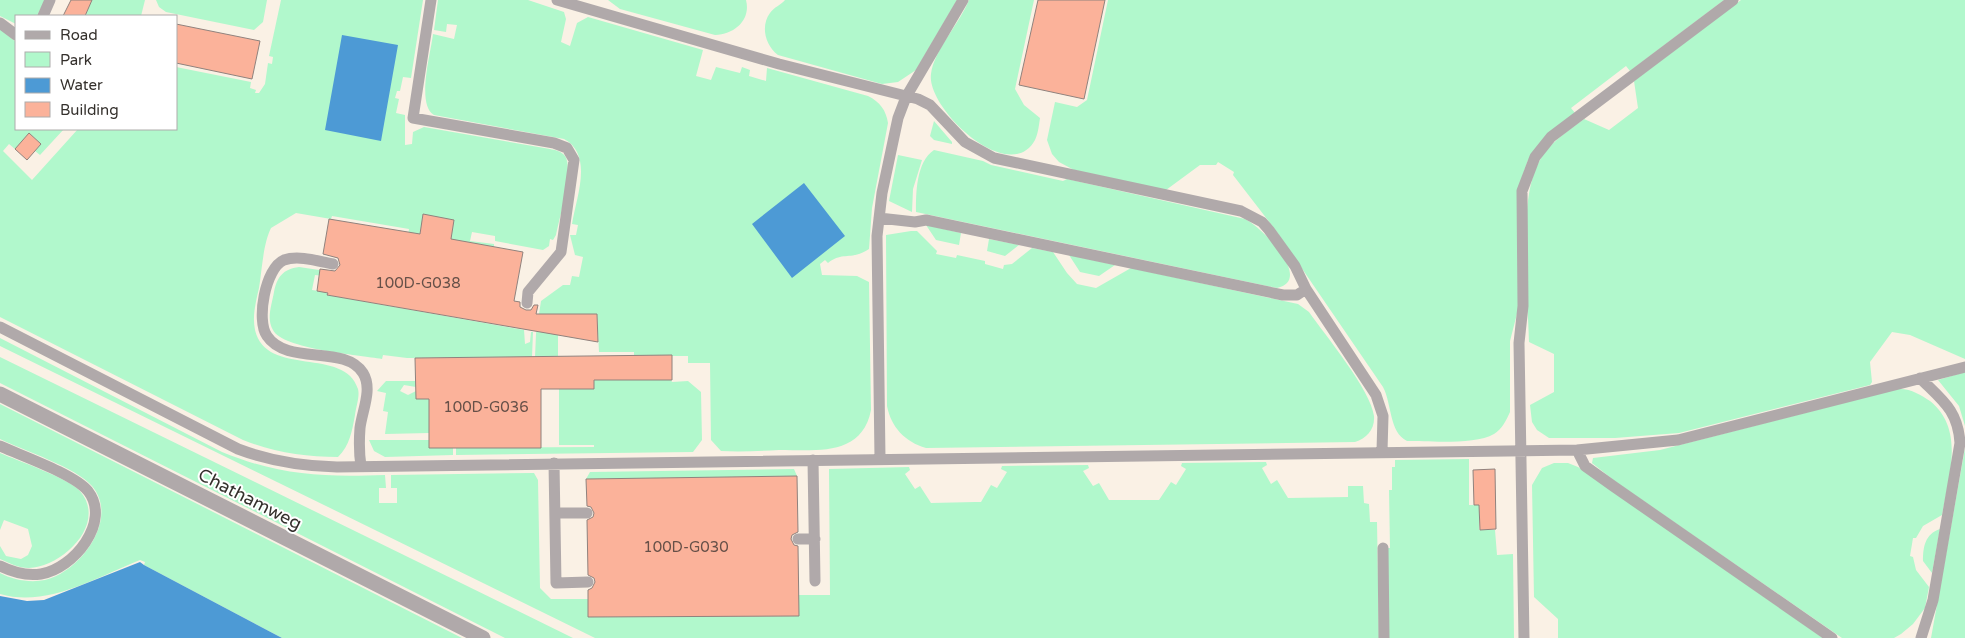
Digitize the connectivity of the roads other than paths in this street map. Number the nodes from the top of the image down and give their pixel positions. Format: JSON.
{"nodes":[{"id":1,"x":50,"y":0,"type":"edge"},
{"id":2,"x":431,"y":0,"type":"edge"},
{"id":3,"x":557,"y":0,"type":"edge"},
{"id":4,"x":963,"y":0,"type":"edge"},
{"id":5,"x":1733,"y":0,"type":"edge"},
{"id":6,"x":590,"y":4,"type":"edge"},
{"id":7,"x":43,"y":15,"type":"edge"},
{"id":8,"x":0,"y":22,"type":"edge"},
{"id":9,"x":15,"y":35,"type":"edge"},
{"id":10,"x":906,"y":97,"type":"junction"},
{"id":11,"x":878,"y":218,"type":"junction"},
{"id":12,"x":333,"y":264,"type":"dead end"},
{"id":13,"x":1306,"y":289,"type":"junction"},
{"id":14,"x":527,"y":303,"type":"dead end"},
{"id":15,"x":0,"y":327,"type":"edge"},
{"id":16,"x":1965,"y":367,"type":"edge"},
{"id":17,"x":1920,"y":378,"type":"junction"},
{"id":18,"x":0,"y":394,"type":"edge"},
{"id":19,"x":0,"y":446,"type":"edge"},
{"id":20,"x":1521,"y":449,"type":"junction"},
{"id":21,"x":1577,"y":450,"type":"junction"},
{"id":22,"x":1382,"y":451,"type":"junction"},
{"id":23,"x":880,"y":458,"type":"junction"},
{"id":24,"x":813,"y":460,"type":"junction"},
{"id":25,"x":554,"y":463,"type":"junction"},
{"id":26,"x":360,"y":466,"type":"junction"},
{"id":27,"x":555,"y":513,"type":"junction"},
{"id":28,"x":587,"y":513,"type":"dead end"},
{"id":29,"x":798,"y":539,"type":"dead end"},
{"id":30,"x":815,"y":539,"type":"junction"},
{"id":31,"x":1383,"y":548,"type":"dead end"},
{"id":32,"x":0,"y":566,"type":"edge"},
{"id":33,"x":816,"y":581,"type":"dead end"},
{"id":34,"x":588,"y":582,"type":"dead end"},
{"id":35,"x":483,"y":638,"type":"edge"},
{"id":36,"x":1384,"y":638,"type":"edge"},
{"id":37,"x":1524,"y":638,"type":"edge"},
{"id":38,"x":1832,"y":638,"type":"edge"},
{"id":39,"x":1921,"y":638,"type":"edge"}],
"edges":[{"from":1,"to":7,"type":"lane"},
{"from":2,"to":14,"type":"lane"},
{"from":3,"to":6,"type":"lane"},
{"from":4,"to":10,"type":"lane"},
{"from":5,"to":20,"type":"lane"},
{"from":6,"to":10,"type":"lane"},
{"from":8,"to":9,"type":"lane"},
{"from":10,"to":11,"type":"lane"},
{"from":10,"to":13,"type":"lane"},
{"from":11,"to":13,"type":"lane"},
{"from":11,"to":23,"type":"lane"},
{"from":12,"to":26,"type":"lane"},
{"from":13,"to":22,"type":"lane"},
{"from":15,"to":26,"type":"lane"},
{"from":16,"to":17,"type":"lane"},
{"from":17,"to":21,"type":"lane"},
{"from":17,"to":39,"type":"lane"},
{"from":18,"to":35,"type":"street","name":"Chathamweg"},
{"from":19,"to":32,"type":"lane"},
{"from":20,"to":21,"type":"lane"},
{"from":20,"to":22,"type":"lane"},
{"from":20,"to":37,"type":"lane"},
{"from":21,"to":38,"type":"lane"},
{"from":22,"to":23,"type":"lane"},
{"from":23,"to":24,"type":"lane"},
{"from":24,"to":25,"type":"lane"},
{"from":24,"to":30,"type":"lane"},
{"from":25,"to":26,"type":"lane"},
{"from":25,"to":27,"type":"lane"},
{"from":27,"to":28,"type":"lane"},
{"from":27,"to":34,"type":"lane"},
{"from":29,"to":30,"type":"lane"},
{"from":30,"to":33,"type":"lane"},
{"from":31,"to":36,"type":"lane"}]}
